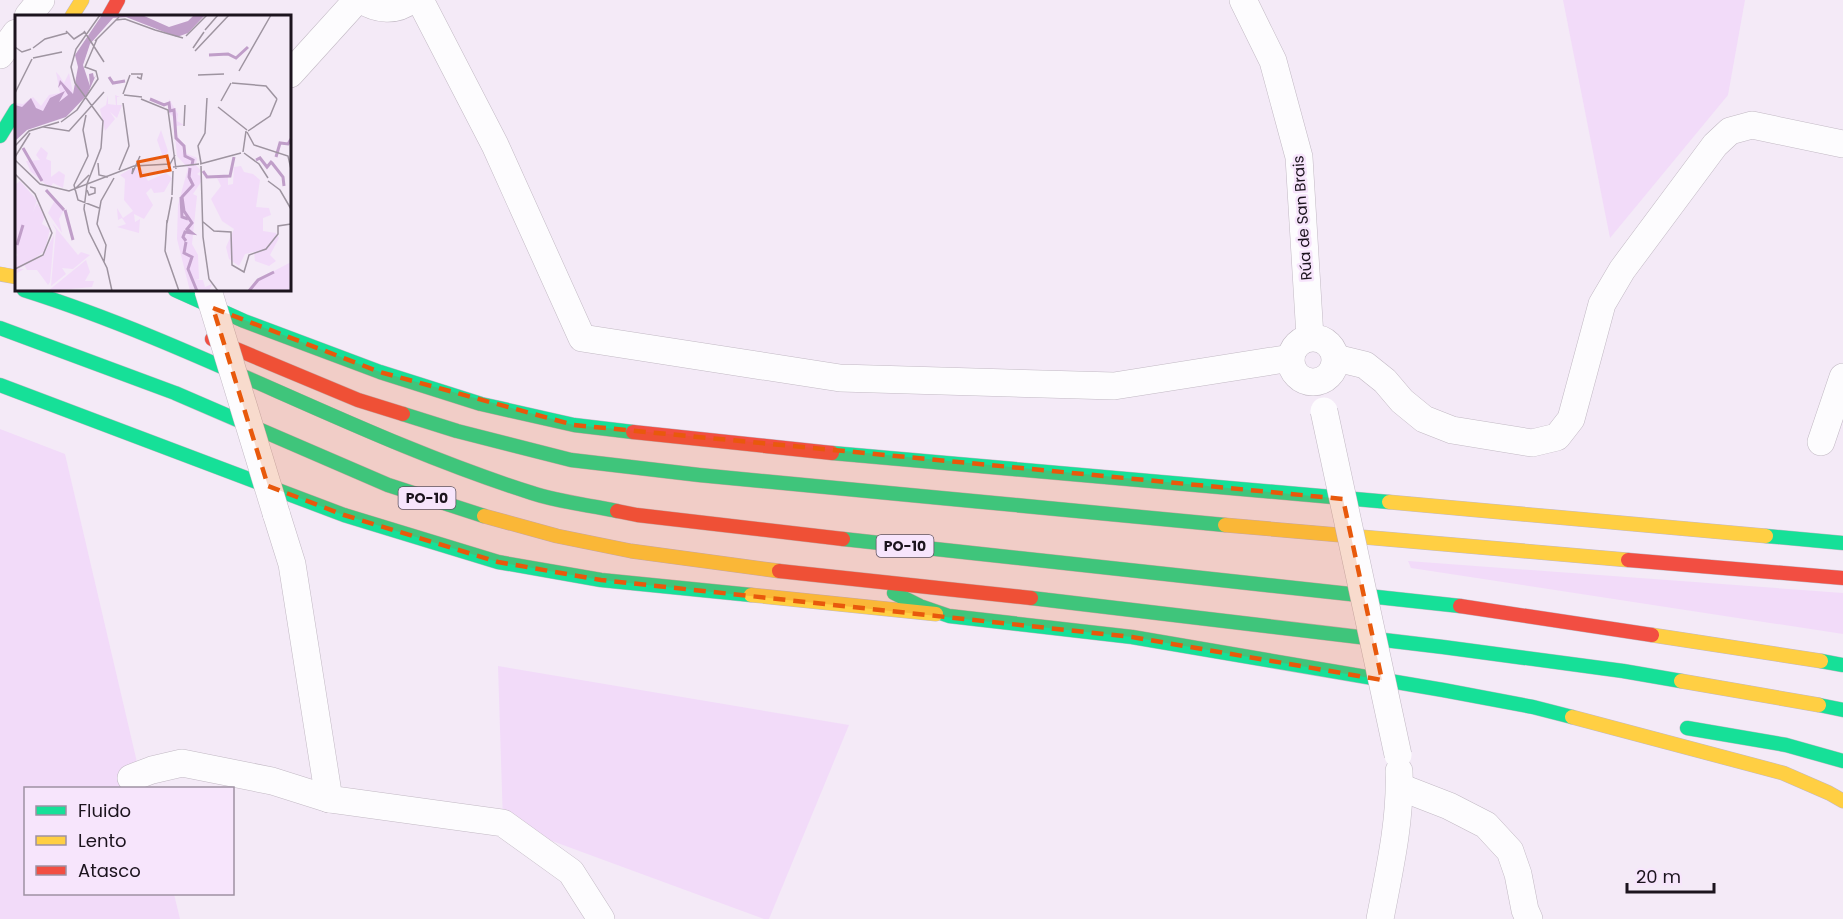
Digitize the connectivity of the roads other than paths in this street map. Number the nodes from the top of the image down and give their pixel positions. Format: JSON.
{"nodes":[{"id":1,"x":41,"y":0,"type":"edge"},
{"id":2,"x":82,"y":0,"type":"edge"},
{"id":3,"x":118,"y":0,"type":"edge"},
{"id":4,"x":357,"y":0,"type":"edge"},
{"id":5,"x":362,"y":0,"type":"edge"},
{"id":6,"x":411,"y":0,"type":"edge"},
{"id":7,"x":420,"y":0,"type":"edge"},
{"id":8,"x":1243,"y":0,"type":"edge"},
{"id":9,"x":29,"y":15,"type":"edge"},
{"id":10,"x":73,"y":15,"type":"edge"},
{"id":11,"x":110,"y":15,"type":"edge"},
{"id":12,"x":15,"y":34,"type":"edge"},
{"id":13,"x":0,"y":55,"type":"edge"},
{"id":14,"x":291,"y":73,"type":"edge"},
{"id":15,"x":15,"y":112,"type":"edge"},
{"id":16,"x":0,"y":136,"type":"edge"},
{"id":17,"x":1843,"y":144,"type":"edge"},
{"id":18,"x":0,"y":274,"type":"edge"},
{"id":19,"x":15,"y":277,"type":"edge"},
{"id":20,"x":0,"y":282,"type":"edge"},
{"id":21,"x":15,"y":287,"type":"edge"},
{"id":22,"x":27,"y":291,"type":"edge"},
{"id":23,"x":177,"y":291,"type":"edge"},
{"id":24,"x":208,"y":291,"type":"edge"},
{"id":25,"x":0,"y":328,"type":"edge"},
{"id":26,"x":203,"y":335,"type":"dead end"},
{"id":27,"x":1310,"y":337,"type":"junction"},
{"id":28,"x":1291,"y":358,"type":"junction"},
{"id":29,"x":1336,"y":358,"type":"junction"},
{"id":30,"x":1843,"y":377,"type":"edge"},
{"id":31,"x":1314,"y":382,"type":"junction"},
{"id":32,"x":0,"y":385,"type":"edge"},
{"id":33,"x":1821,"y":442,"type":"dead end"},
{"id":34,"x":1843,"y":543,"type":"edge"},
{"id":35,"x":1843,"y":578,"type":"edge"},
{"id":36,"x":878,"y":581,"type":"junction"},
{"id":37,"x":949,"y":616,"type":"junction"},
{"id":38,"x":1843,"y":665,"type":"edge"},
{"id":39,"x":1843,"y":710,"type":"edge"},
{"id":40,"x":1627,"y":718,"type":"dead end"},
{"id":41,"x":1581,"y":719,"type":"junction"},
{"id":42,"x":1672,"y":725,"type":"dead end"},
{"id":43,"x":1843,"y":761,"type":"edge"},
{"id":44,"x":131,"y":778,"type":"dead end"},
{"id":45,"x":1400,"y":787,"type":"junction"},
{"id":46,"x":329,"y":799,"type":"junction"},
{"id":47,"x":1843,"y":801,"type":"edge"},
{"id":48,"x":601,"y":919,"type":"edge"},
{"id":49,"x":1380,"y":919,"type":"edge"},
{"id":50,"x":1529,"y":919,"type":"edge"}],
"edges":[{"from":1,"to":9,"type":"street"},
{"from":2,"to":10,"type":"main road"},
{"from":3,"to":11,"type":"main road"},
{"from":4,"to":14,"type":"street"},
{"from":5,"to":6,"type":"street"},
{"from":7,"to":28,"type":"street"},
{"from":8,"to":27,"type":"street","name":"Rúa de San Brais"},
{"from":12,"to":13,"type":"street"},
{"from":15,"to":16,"type":"main road"},
{"from":17,"to":29,"type":"street"},
{"from":18,"to":19,"type":"main road"},
{"from":20,"to":21,"type":"main road"},
{"from":22,"to":38,"type":"main road","number":"PO-10"},
{"from":23,"to":34,"type":"main road"},
{"from":24,"to":46,"type":"street","bridge":true},
{"from":25,"to":36,"type":"main road","number":"PO-10"},
{"from":26,"to":35,"type":"main road"},
{"from":27,"to":28,"type":"street"},
{"from":27,"to":29,"type":"street"},
{"from":28,"to":31,"type":"street"},
{"from":29,"to":31,"type":"street"},
{"from":30,"to":33,"type":"street"},
{"from":31,"to":45,"type":"street","bridge":true},
{"from":32,"to":37,"type":"main road"},
{"from":36,"to":37,"type":"main road"},
{"from":36,"to":39,"type":"main road","number":"PO-10"},
{"from":37,"to":41,"type":"main road"},
{"from":40,"to":41,"type":"main road"},
{"from":41,"to":47,"type":"main road"},
{"from":42,"to":43,"type":"main road"},
{"from":44,"to":46,"type":"street"},
{"from":45,"to":49,"type":"street"},
{"from":45,"to":50,"type":"street"},
{"from":46,"to":48,"type":"street"}]}
